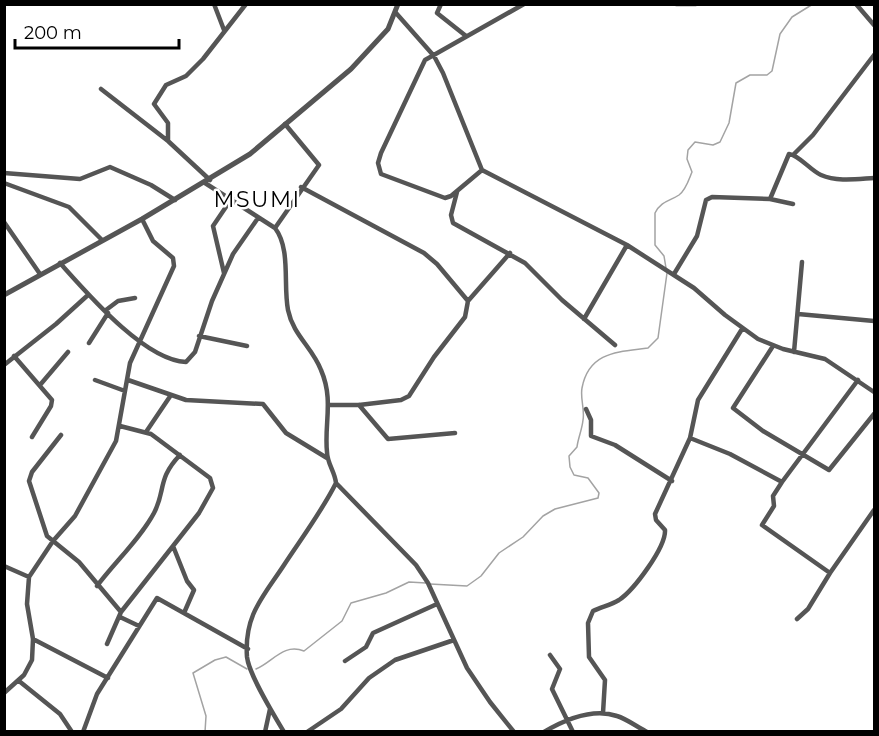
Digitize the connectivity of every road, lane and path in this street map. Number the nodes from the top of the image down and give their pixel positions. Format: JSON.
{"nodes":[{"id":1,"x":214,"y":4,"type":"edge"},
{"id":2,"x":246,"y":4,"type":"edge"},
{"id":3,"x":441,"y":4,"type":"edge"},
{"id":4,"x":524,"y":4,"type":"edge"},
{"id":5,"x":676,"y":4,"type":"edge"},
{"id":6,"x":696,"y":4,"type":"edge"},
{"id":7,"x":856,"y":4,"type":"edge"},
{"id":8,"x":397,"y":5,"type":"edge"},
{"id":9,"x":396,"y":13,"type":"junction"},
{"id":10,"x":874,"y":25,"type":"edge"},
{"id":11,"x":224,"y":30,"type":"junction"},
{"id":12,"x":466,"y":36,"type":"junction"},
{"id":13,"x":434,"y":56,"type":"junction"},
{"id":14,"x":873,"y":59,"type":"edge"},
{"id":15,"x":101,"y":90,"type":"dead end"},
{"id":16,"x":285,"y":124,"type":"junction"},
{"id":17,"x":168,"y":141,"type":"junction"},
{"id":18,"x":794,"y":154,"type":"junction"},
{"id":19,"x":482,"y":170,"type":"junction"},
{"id":20,"x":4,"y":173,"type":"edge"},
{"id":21,"x":874,"y":178,"type":"edge"},
{"id":22,"x":208,"y":181,"type":"junction"},
{"id":23,"x":4,"y":183,"type":"edge"},
{"id":24,"x":301,"y":187,"type":"junction"},
{"id":25,"x":457,"y":192,"type":"junction"},
{"id":26,"x":232,"y":198,"type":"junction"},
{"id":27,"x":770,"y":198,"type":"junction"},
{"id":28,"x":175,"y":200,"type":"junction"},
{"id":29,"x":793,"y":204,"type":"dead end"},
{"id":30,"x":258,"y":218,"type":"junction"},
{"id":31,"x":142,"y":219,"type":"junction"},
{"id":32,"x":4,"y":222,"type":"edge"},
{"id":33,"x":275,"y":228,"type":"junction"},
{"id":34,"x":102,"y":240,"type":"junction"},
{"id":35,"x":627,"y":245,"type":"junction"},
{"id":36,"x":510,"y":253,"type":"junction"},
{"id":37,"x":60,"y":262,"type":"junction"},
{"id":38,"x":802,"y":262,"type":"dead end"},
{"id":39,"x":224,"y":273,"type":"junction"},
{"id":40,"x":40,"y":274,"type":"junction"},
{"id":41,"x":673,"y":274,"type":"junction"},
{"id":42,"x":4,"y":294,"type":"edge"},
{"id":43,"x":88,"y":295,"type":"junction"},
{"id":44,"x":135,"y":298,"type":"dead end"},
{"id":45,"x":468,"y":301,"type":"junction"},
{"id":46,"x":107,"y":311,"type":"junction"},
{"id":47,"x":798,"y":314,"type":"junction"},
{"id":48,"x":584,"y":319,"type":"junction"},
{"id":49,"x":874,"y":321,"type":"edge"},
{"id":50,"x":742,"y":329,"type":"junction"},
{"id":51,"x":199,"y":336,"type":"junction"},
{"id":52,"x":139,"y":339,"type":"junction"},
{"id":53,"x":89,"y":343,"type":"dead end"},
{"id":54,"x":615,"y":345,"type":"dead end"},
{"id":55,"x":247,"y":346,"type":"dead end"},
{"id":56,"x":773,"y":346,"type":"junction"},
{"id":57,"x":68,"y":352,"type":"dead end"},
{"id":58,"x":794,"y":352,"type":"junction"},
{"id":59,"x":14,"y":356,"type":"junction"},
{"id":60,"x":4,"y":365,"type":"edge"},
{"id":61,"x":95,"y":380,"type":"dead end"},
{"id":62,"x":128,"y":380,"type":"junction"},
{"id":63,"x":858,"y":380,"type":"junction"},
{"id":64,"x":40,"y":385,"type":"junction"},
{"id":65,"x":125,"y":391,"type":"junction"},
{"id":66,"x":874,"y":392,"type":"edge"},
{"id":67,"x":171,"y":395,"type":"junction"},
{"id":68,"x":328,"y":405,"type":"junction"},
{"id":69,"x":359,"y":405,"type":"junction"},
{"id":70,"x":586,"y":409,"type":"dead end"},
{"id":71,"x":874,"y":416,"type":"edge"},
{"id":72,"x":120,"y":426,"type":"junction"},
{"id":73,"x":146,"y":432,"type":"junction"},
{"id":74,"x":455,"y":433,"type":"dead end"},
{"id":75,"x":61,"y":435,"type":"dead end"},
{"id":76,"x":32,"y":437,"type":"dead end"},
{"id":77,"x":690,"y":438,"type":"junction"},
{"id":78,"x":802,"y":454,"type":"junction"},
{"id":79,"x":180,"y":455,"type":"junction"},
{"id":80,"x":327,"y":459,"type":"junction"},
{"id":81,"x":672,"y":481,"type":"junction"},
{"id":82,"x":782,"y":482,"type":"junction"},
{"id":83,"x":336,"y":483,"type":"junction"},
{"id":84,"x":874,"y":510,"type":"edge"},
{"id":85,"x":53,"y":541,"type":"junction"},
{"id":86,"x":172,"y":546,"type":"junction"},
{"id":87,"x":4,"y":566,"type":"edge"},
{"id":88,"x":830,"y":573,"type":"junction"},
{"id":89,"x":29,"y":578,"type":"junction"},
{"id":90,"x":97,"y":586,"type":"junction"},
{"id":91,"x":437,"y":604,"type":"junction"},
{"id":92,"x":184,"y":614,"type":"junction"},
{"id":93,"x":121,"y":615,"type":"junction"},
{"id":94,"x":797,"y":619,"type":"dead end"},
{"id":95,"x":140,"y":626,"type":"junction"},
{"id":96,"x":33,"y":639,"type":"junction"},
{"id":97,"x":454,"y":640,"type":"junction"},
{"id":98,"x":107,"y":644,"type":"dead end"},
{"id":99,"x":248,"y":649,"type":"junction"},
{"id":100,"x":550,"y":655,"type":"dead end"},
{"id":101,"x":345,"y":661,"type":"dead end"},
{"id":102,"x":108,"y":678,"type":"junction"},
{"id":103,"x":19,"y":681,"type":"junction"},
{"id":104,"x":4,"y":693,"type":"edge"},
{"id":105,"x":270,"y":709,"type":"junction"},
{"id":106,"x":603,"y":712,"type":"junction"},
{"id":107,"x":568,"y":720,"type":"junction"},
{"id":108,"x":72,"y":732,"type":"edge"},
{"id":109,"x":83,"y":732,"type":"edge"},
{"id":110,"x":265,"y":732,"type":"edge"},
{"id":111,"x":284,"y":732,"type":"edge"},
{"id":112,"x":307,"y":732,"type":"edge"},
{"id":113,"x":514,"y":732,"type":"edge"},
{"id":114,"x":544,"y":732,"type":"edge"},
{"id":115,"x":573,"y":732,"type":"edge"},
{"id":116,"x":647,"y":732,"type":"edge"}],
"edges":[{"from":1,"to":11,"type":"street"},
{"from":2,"to":11,"type":"street"},
{"from":3,"to":12,"type":"street"},
{"from":4,"to":12,"type":"street"},
{"from":5,"to":6,"type":"street"},
{"from":7,"to":10,"type":"street"},
{"from":8,"to":9,"type":"street"},
{"from":9,"to":13,"type":"street"},
{"from":9,"to":16,"type":"street"},
{"from":11,"to":17,"type":"street"},
{"from":12,"to":13,"type":"street"},
{"from":13,"to":19,"type":"street"},
{"from":13,"to":25,"type":"street"},
{"from":14,"to":18,"type":"street"},
{"from":15,"to":17,"type":"street"},
{"from":16,"to":22,"type":"street"},
{"from":16,"to":24,"type":"street"},
{"from":17,"to":22,"type":"street"},
{"from":18,"to":21,"type":"street"},
{"from":18,"to":27,"type":"street"},
{"from":19,"to":25,"type":"street"},
{"from":19,"to":35,"type":"street"},
{"from":20,"to":28,"type":"street"},
{"from":22,"to":26,"type":"street"},
{"from":22,"to":28,"type":"street"},
{"from":23,"to":34,"type":"street"},
{"from":24,"to":33,"type":"street"},
{"from":24,"to":45,"type":"street"},
{"from":25,"to":36,"type":"street"},
{"from":26,"to":30,"type":"street"},
{"from":26,"to":39,"type":"street"},
{"from":27,"to":29,"type":"street"},
{"from":27,"to":41,"type":"street"},
{"from":28,"to":31,"type":"street"},
{"from":30,"to":33,"type":"street"},
{"from":30,"to":39,"type":"street"},
{"from":31,"to":34,"type":"street"},
{"from":31,"to":52,"type":"street"},
{"from":32,"to":40,"type":"street"},
{"from":33,"to":68,"type":"street"},
{"from":34,"to":37,"type":"street"},
{"from":35,"to":41,"type":"street"},
{"from":35,"to":48,"type":"street"},
{"from":36,"to":45,"type":"street"},
{"from":36,"to":48,"type":"street"},
{"from":37,"to":40,"type":"street"},
{"from":37,"to":43,"type":"street"},
{"from":38,"to":47,"type":"street"},
{"from":39,"to":51,"type":"street"},
{"from":40,"to":42,"type":"street"},
{"from":41,"to":50,"type":"street"},
{"from":43,"to":46,"type":"street"},
{"from":43,"to":59,"type":"street"},
{"from":44,"to":46,"type":"street"},
{"from":45,"to":69,"type":"street"},
{"from":46,"to":52,"type":"street"},
{"from":46,"to":53,"type":"street"},
{"from":47,"to":49,"type":"street"},
{"from":47,"to":58,"type":"street"},
{"from":48,"to":54,"type":"street"},
{"from":50,"to":56,"type":"street"},
{"from":50,"to":77,"type":"street"},
{"from":51,"to":52,"type":"street"},
{"from":51,"to":55,"type":"street"},
{"from":52,"to":62,"type":"street"},
{"from":56,"to":58,"type":"street"},
{"from":56,"to":78,"type":"street"},
{"from":57,"to":64,"type":"street"},
{"from":58,"to":63,"type":"street"},
{"from":59,"to":60,"type":"street"},
{"from":59,"to":64,"type":"street"},
{"from":61,"to":65,"type":"street"},
{"from":62,"to":65,"type":"street"},
{"from":62,"to":67,"type":"street"},
{"from":63,"to":66,"type":"street"},
{"from":63,"to":78,"type":"street"},
{"from":64,"to":76,"type":"street"},
{"from":65,"to":72,"type":"street"},
{"from":67,"to":73,"type":"street"},
{"from":67,"to":80,"type":"street"},
{"from":68,"to":69,"type":"street"},
{"from":68,"to":80,"type":"street"},
{"from":69,"to":74,"type":"street"},
{"from":70,"to":81,"type":"street"},
{"from":71,"to":78,"type":"street"},
{"from":72,"to":73,"type":"street"},
{"from":72,"to":85,"type":"street"},
{"from":73,"to":79,"type":"street"},
{"from":75,"to":85,"type":"street"},
{"from":77,"to":81,"type":"street"},
{"from":77,"to":82,"type":"street"},
{"from":78,"to":82,"type":"street"},
{"from":79,"to":86,"type":"street"},
{"from":79,"to":90,"type":"street"},
{"from":80,"to":83,"type":"street"},
{"from":81,"to":106,"type":"street"},
{"from":82,"to":88,"type":"street"},
{"from":83,"to":91,"type":"street"},
{"from":83,"to":99,"type":"street"},
{"from":84,"to":88,"type":"street"},
{"from":85,"to":89,"type":"street"},
{"from":85,"to":90,"type":"street"},
{"from":86,"to":92,"type":"street"},
{"from":86,"to":93,"type":"street"},
{"from":87,"to":89,"type":"street"},
{"from":88,"to":94,"type":"street"},
{"from":89,"to":96,"type":"street"},
{"from":90,"to":93,"type":"street"},
{"from":91,"to":97,"type":"street"},
{"from":91,"to":101,"type":"street"},
{"from":92,"to":95,"type":"street"},
{"from":92,"to":99,"type":"street"},
{"from":93,"to":95,"type":"street"},
{"from":93,"to":98,"type":"street"},
{"from":95,"to":102,"type":"street"},
{"from":96,"to":102,"type":"street"},
{"from":96,"to":103,"type":"street"},
{"from":97,"to":112,"type":"street"},
{"from":97,"to":113,"type":"street"},
{"from":99,"to":105,"type":"street"},
{"from":100,"to":107,"type":"street"},
{"from":102,"to":109,"type":"street"},
{"from":103,"to":104,"type":"street"},
{"from":103,"to":108,"type":"street"},
{"from":105,"to":110,"type":"street"},
{"from":105,"to":111,"type":"street"},
{"from":106,"to":107,"type":"street"},
{"from":106,"to":116,"type":"street"},
{"from":107,"to":114,"type":"street"},
{"from":107,"to":115,"type":"street"}]}
